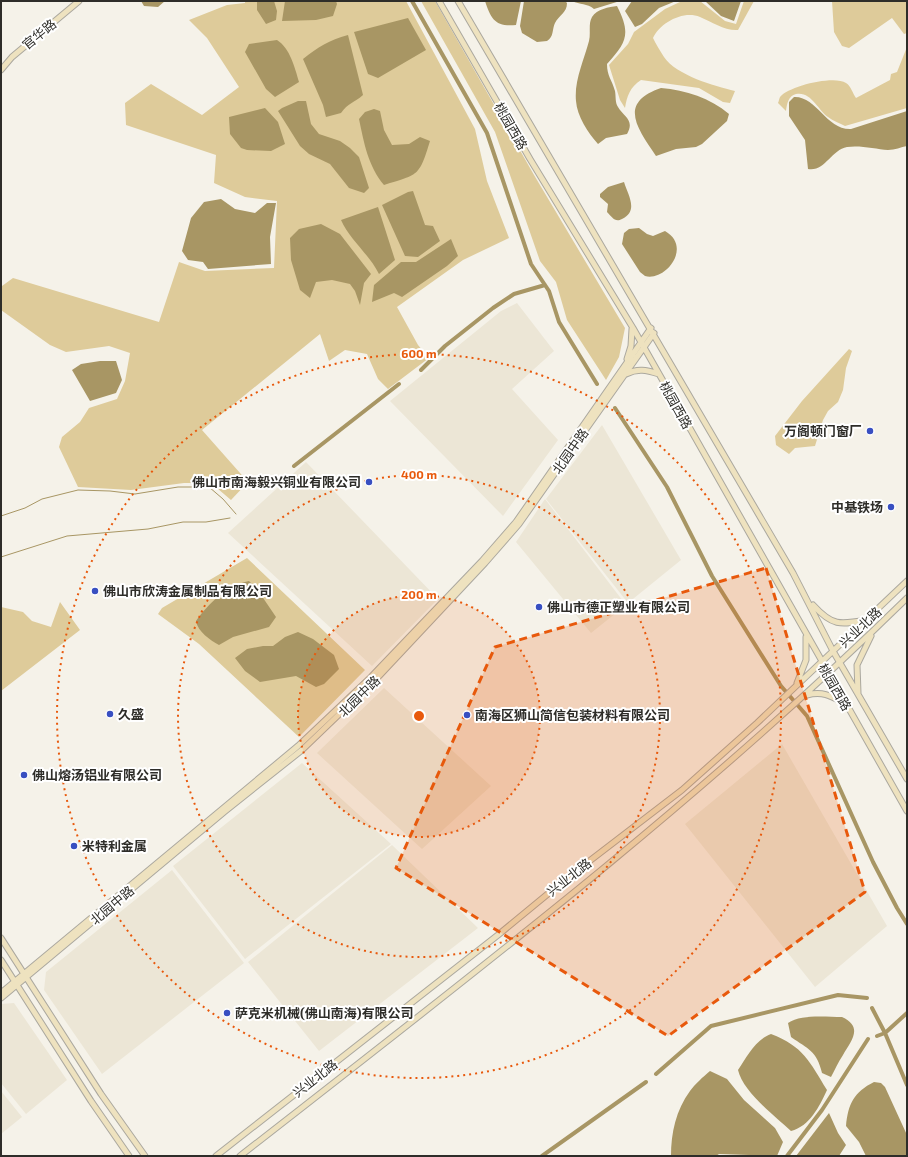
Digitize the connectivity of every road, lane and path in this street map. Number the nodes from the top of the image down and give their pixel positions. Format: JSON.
{"nodes":[{"id":1,"x":79,"y":1,"type":"edge"},
{"id":2,"x":439,"y":1,"type":"edge"},
{"id":3,"x":458,"y":1,"type":"edge"},
{"id":4,"x":1,"y":70,"type":"edge"},
{"id":5,"x":632,"y":328,"type":"junction"},
{"id":6,"x":650,"y":328,"type":"junction"},
{"id":7,"x":654,"y":333,"type":"junction"},
{"id":8,"x":640,"y":342,"type":"junction"},
{"id":9,"x":644,"y":348,"type":"junction"},
{"id":10,"x":625,"y":365,"type":"junction"},
{"id":11,"x":659,"y":374,"type":"junction"},
{"id":12,"x":625,"y":375,"type":"junction"},
{"id":13,"x":907,"y":581,"type":"edge"},
{"id":14,"x":907,"y":598,"type":"edge"},
{"id":15,"x":809,"y":601,"type":"junction"},
{"id":16,"x":867,"y":620,"type":"junction"},
{"id":17,"x":873,"y":631,"type":"junction"},
{"id":18,"x":805,"y":634,"type":"junction"},
{"id":19,"x":833,"y":651,"type":"junction"},
{"id":20,"x":840,"y":662,"type":"junction"},
{"id":21,"x":822,"y":663,"type":"junction"},
{"id":22,"x":828,"y":674,"type":"junction"},
{"id":23,"x":795,"y":688,"type":"junction"},
{"id":24,"x":858,"y":694,"type":"junction"},
{"id":25,"x":804,"y":696,"type":"junction"},
{"id":26,"x":845,"y":704,"type":"junction"},
{"id":27,"x":904,"y":770,"type":"edge"},
{"id":28,"x":907,"y":778,"type":"edge"},
{"id":29,"x":907,"y":811,"type":"edge"},
{"id":30,"x":1,"y":938,"type":"edge"},
{"id":31,"x":1,"y":960,"type":"edge"},
{"id":32,"x":25,"y":975,"type":"junction"},
{"id":33,"x":16,"y":983,"type":"junction"},
{"id":34,"x":1,"y":993,"type":"edge"},
{"id":35,"x":1,"y":998,"type":"edge"},
{"id":36,"x":129,"y":1156,"type":"edge"},
{"id":37,"x":145,"y":1156,"type":"edge"},
{"id":38,"x":216,"y":1156,"type":"edge"},
{"id":39,"x":240,"y":1156,"type":"edge"}],
"edges":[{"from":1,"to":4,"type":"main road","name":"官华路"},
{"from":2,"to":5,"type":"main road","name":"桃园西路"},
{"from":3,"to":6,"type":"main road","name":"桃园西路"},
{"from":5,"to":8,"type":"main road","name":"桃园西路"},
{"from":5,"to":10,"type":"main road"},
{"from":6,"to":7,"type":"main road","name":"桃园西路"},
{"from":6,"to":8,"type":"main road","name":"北园中路"},
{"from":7,"to":9,"type":"main road","name":"北园中路"},
{"from":7,"to":15,"type":"main road","name":"桃园西路"},
{"from":8,"to":9,"type":"main road","name":"桃园西路"},
{"from":8,"to":10,"type":"main road","name":"北园中路"},
{"from":9,"to":11,"type":"main road","name":"桃园西路"},
{"from":9,"to":12,"type":"main road","name":"北园中路"},
{"from":10,"to":32,"type":"main road","name":"北园中路"},
{"from":11,"to":12,"type":"main road"},
{"from":11,"to":18,"type":"main road","name":"桃园西路"},
{"from":12,"to":32,"type":"main road","name":"北园中路"},
{"from":13,"to":16,"type":"main road","name":"兴业北路"},
{"from":14,"to":17,"type":"main road","name":"兴业北路"},
{"from":15,"to":16,"type":"main road"},
{"from":15,"to":19,"type":"main road","name":"桃园西路"},
{"from":16,"to":19,"type":"main road","name":"兴业北路"},
{"from":17,"to":20,"type":"main road","name":"兴业北路"},
{"from":17,"to":24,"type":"main road"},
{"from":18,"to":21,"type":"main road","name":"桃园西路"},
{"from":18,"to":23,"type":"main road"},
{"from":19,"to":20,"type":"main road","name":"桃园西路"},
{"from":19,"to":21,"type":"main road","name":"兴业北路"},
{"from":20,"to":22,"type":"main road","name":"兴业北路"},
{"from":20,"to":24,"type":"main road","name":"桃园西路"},
{"from":21,"to":22,"type":"main road","name":"桃园西路"},
{"from":21,"to":23,"type":"main road","name":"兴业北路"},
{"from":22,"to":25,"type":"main road","name":"兴业北路"},
{"from":22,"to":26,"type":"main road","name":"桃园西路"},
{"from":23,"to":38,"type":"main road","name":"兴业北路"},
{"from":24,"to":27,"type":"main road","name":"桃园西路"},
{"from":25,"to":26,"type":"main road"},
{"from":25,"to":39,"type":"main road","name":"兴业北路"},
{"from":26,"to":29,"type":"main road","name":"桃园西路"},
{"from":27,"to":28,"type":"main road","name":"桃园西路"},
{"from":30,"to":32,"type":"main road"},
{"from":31,"to":33,"type":"main road"},
{"from":32,"to":33,"type":"main road","name":"北园中路"},
{"from":32,"to":37,"type":"main road"},
{"from":33,"to":34,"type":"main road","name":"北园中路"},
{"from":33,"to":35,"type":"main road","name":"北园中路"},
{"from":33,"to":36,"type":"main road"}]}
